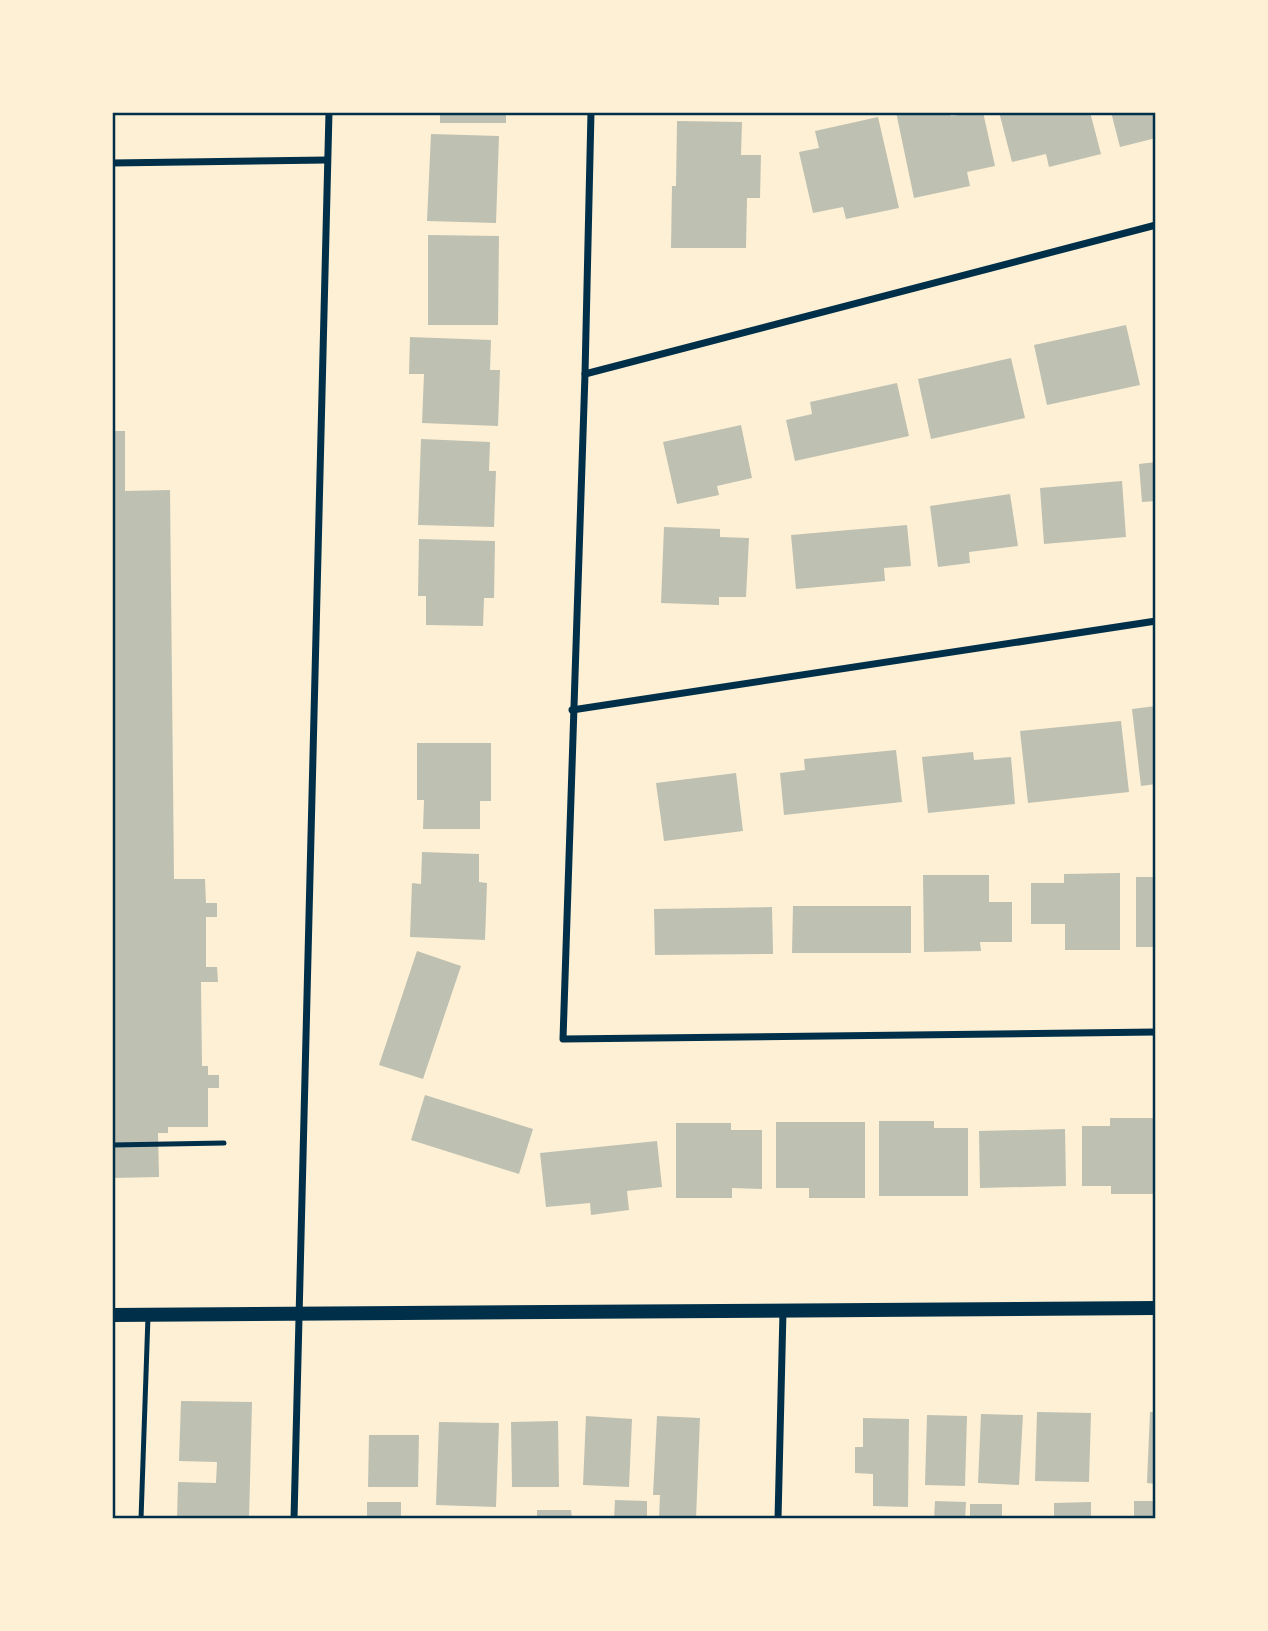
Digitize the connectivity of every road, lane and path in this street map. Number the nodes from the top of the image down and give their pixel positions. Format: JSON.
{"nodes":[{"id":1,"x":329,"y":112,"type":"edge"},
{"id":2,"x":591,"y":112,"type":"edge"},
{"id":3,"x":327,"y":160,"type":"junction"},
{"id":4,"x":112,"y":163,"type":"edge"},
{"id":5,"x":1156,"y":225,"type":"edge"},
{"id":6,"x":585,"y":374,"type":"junction"},
{"id":7,"x":1156,"y":621,"type":"edge"},
{"id":8,"x":572,"y":710,"type":"junction"},
{"id":9,"x":1156,"y":1032,"type":"edge"},
{"id":10,"x":224,"y":1143,"type":"dead end"},
{"id":11,"x":112,"y":1145,"type":"edge"},
{"id":12,"x":1156,"y":1308,"type":"edge"},
{"id":13,"x":783,"y":1311,"type":"junction"},
{"id":14,"x":299,"y":1314,"type":"junction"},
{"id":15,"x":112,"y":1315,"type":"edge"},
{"id":16,"x":148,"y":1315,"type":"junction"},
{"id":17,"x":141,"y":1519,"type":"edge"},
{"id":18,"x":294,"y":1519,"type":"edge"},
{"id":19,"x":778,"y":1519,"type":"edge"}],
"edges":[{"from":1,"to":3,"type":"street"},
{"from":2,"to":6,"type":"street"},
{"from":3,"to":4,"type":"street"},
{"from":3,"to":14,"type":"street"},
{"from":5,"to":6,"type":"street"},
{"from":6,"to":8,"type":"street"},
{"from":7,"to":8,"type":"street"},
{"from":8,"to":9,"type":"street"},
{"from":10,"to":11,"type":"lane"},
{"from":12,"to":13,"type":"main road"},
{"from":13,"to":14,"type":"main road"},
{"from":13,"to":19,"type":"street"},
{"from":14,"to":16,"type":"main road"},
{"from":14,"to":18,"type":"street"},
{"from":15,"to":16,"type":"main road"},
{"from":16,"to":17,"type":"lane"}]}
